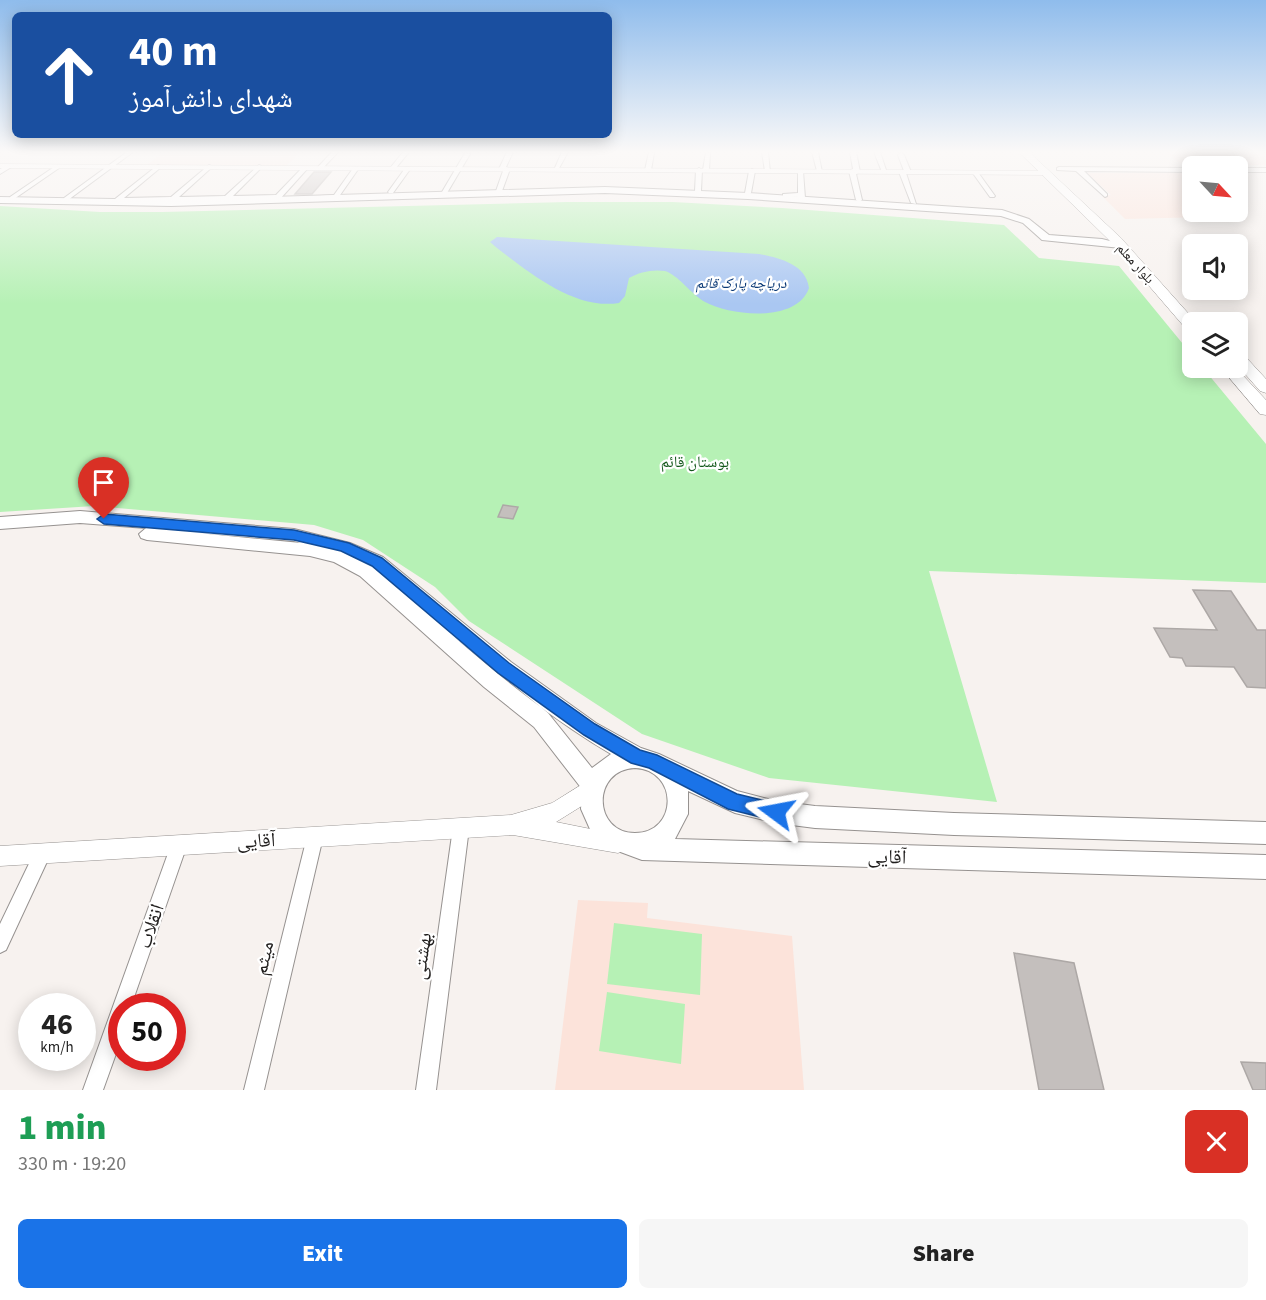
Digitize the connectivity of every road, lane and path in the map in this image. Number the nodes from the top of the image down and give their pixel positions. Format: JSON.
{"nodes":[{"id":1,"x":86,"y":203,"type":"edge"},
{"id":2,"x":187,"y":203,"type":"edge"},
{"id":3,"x":353,"y":203,"type":"edge"},
{"id":4,"x":754,"y":203,"type":"edge"},
{"id":5,"x":862,"y":203,"type":"edge"},
{"id":6,"x":1082,"y":203,"type":"edge"},
{"id":7,"x":1089,"y":203,"type":"edge"},
{"id":8,"x":0,"y":204,"type":"edge"},
{"id":9,"x":1017,"y":217,"type":"junction"},
{"id":10,"x":1121,"y":245,"type":"junction"},
{"id":11,"x":1142,"y":250,"type":"dead end"},
{"id":12,"x":1182,"y":315,"type":"edge"},
{"id":13,"x":1248,"y":368,"type":"edge"},
{"id":14,"x":1237,"y":378,"type":"edge"},
{"id":15,"x":1266,"y":388,"type":"edge"},
{"id":16,"x":1266,"y":410,"type":"edge"},
{"id":17,"x":0,"y":523,"type":"edge"},
{"id":18,"x":0,"y":533,"type":"edge"},
{"id":19,"x":497,"y":675,"type":"junction"},
{"id":20,"x":637,"y":758,"type":"junction"},
{"id":21,"x":663,"y":768,"type":"junction"},
{"id":22,"x":594,"y":787,"type":"junction"},
{"id":23,"x":511,"y":825,"type":"junction"},
{"id":24,"x":461,"y":828,"type":"junction"},
{"id":25,"x":1266,"y":834,"type":"edge"},
{"id":26,"x":315,"y":837,"type":"junction"},
{"id":27,"x":623,"y":843,"type":"junction"},
{"id":28,"x":178,"y":845,"type":"junction"},
{"id":29,"x":43,"y":853,"type":"junction"},
{"id":30,"x":0,"y":856,"type":"edge"},
{"id":31,"x":1266,"y":867,"type":"edge"},
{"id":32,"x":0,"y":944,"type":"edge"},
{"id":33,"x":127,"y":993,"type":"edge"},
{"id":34,"x":108,"y":1047,"type":"edge"},
{"id":35,"x":93,"y":1090,"type":"edge"},
{"id":36,"x":254,"y":1090,"type":"edge"},
{"id":37,"x":426,"y":1090,"type":"edge"}],
"edges":[{"from":1,"to":2,"type":"main road"},
{"from":3,"to":8,"type":"main road"},
{"from":4,"to":9,"type":"main road"},
{"from":5,"to":9,"type":"main road"},
{"from":6,"to":10,"type":"main road","name":"بلوار معلم"},
{"from":7,"to":11,"type":"main road","name":"بلوار معلم"},
{"from":9,"to":10,"type":"main road"},
{"from":10,"to":12,"type":"main road","name":"بلوار معلم"},
{"from":13,"to":15,"type":"main road"},
{"from":14,"to":16,"type":"main road"},
{"from":17,"to":19,"type":"main road"},
{"from":18,"to":19,"type":"main road"},
{"from":19,"to":20,"type":"main road"},
{"from":19,"to":22,"type":"main road"},
{"from":20,"to":21,"type":"main road"},
{"from":20,"to":22,"type":"main road"},
{"from":21,"to":25,"type":"main road","name":"آقایی"},
{"from":21,"to":27,"type":"main road"},
{"from":22,"to":23,"type":"street","name":"آقایی"},
{"from":22,"to":27,"type":"main road"},
{"from":23,"to":24,"type":"street","name":"آقایی"},
{"from":23,"to":27,"type":"street","name":"آقایی"},
{"from":24,"to":26,"type":"street","name":"آقایی"},
{"from":24,"to":37,"type":"street","name":"بهشتی"},
{"from":26,"to":28,"type":"street","name":"آقایی"},
{"from":26,"to":36,"type":"street","name":"میثم"},
{"from":27,"to":31,"type":"main road","name":"آقایی"},
{"from":28,"to":29,"type":"street","name":"آقایی"},
{"from":28,"to":33,"type":"street","name":"انقلاب"},
{"from":29,"to":30,"type":"street","name":"آقایی"},
{"from":29,"to":32,"type":"street"},
{"from":34,"to":35,"type":"street","name":"انقلاب"}]}
